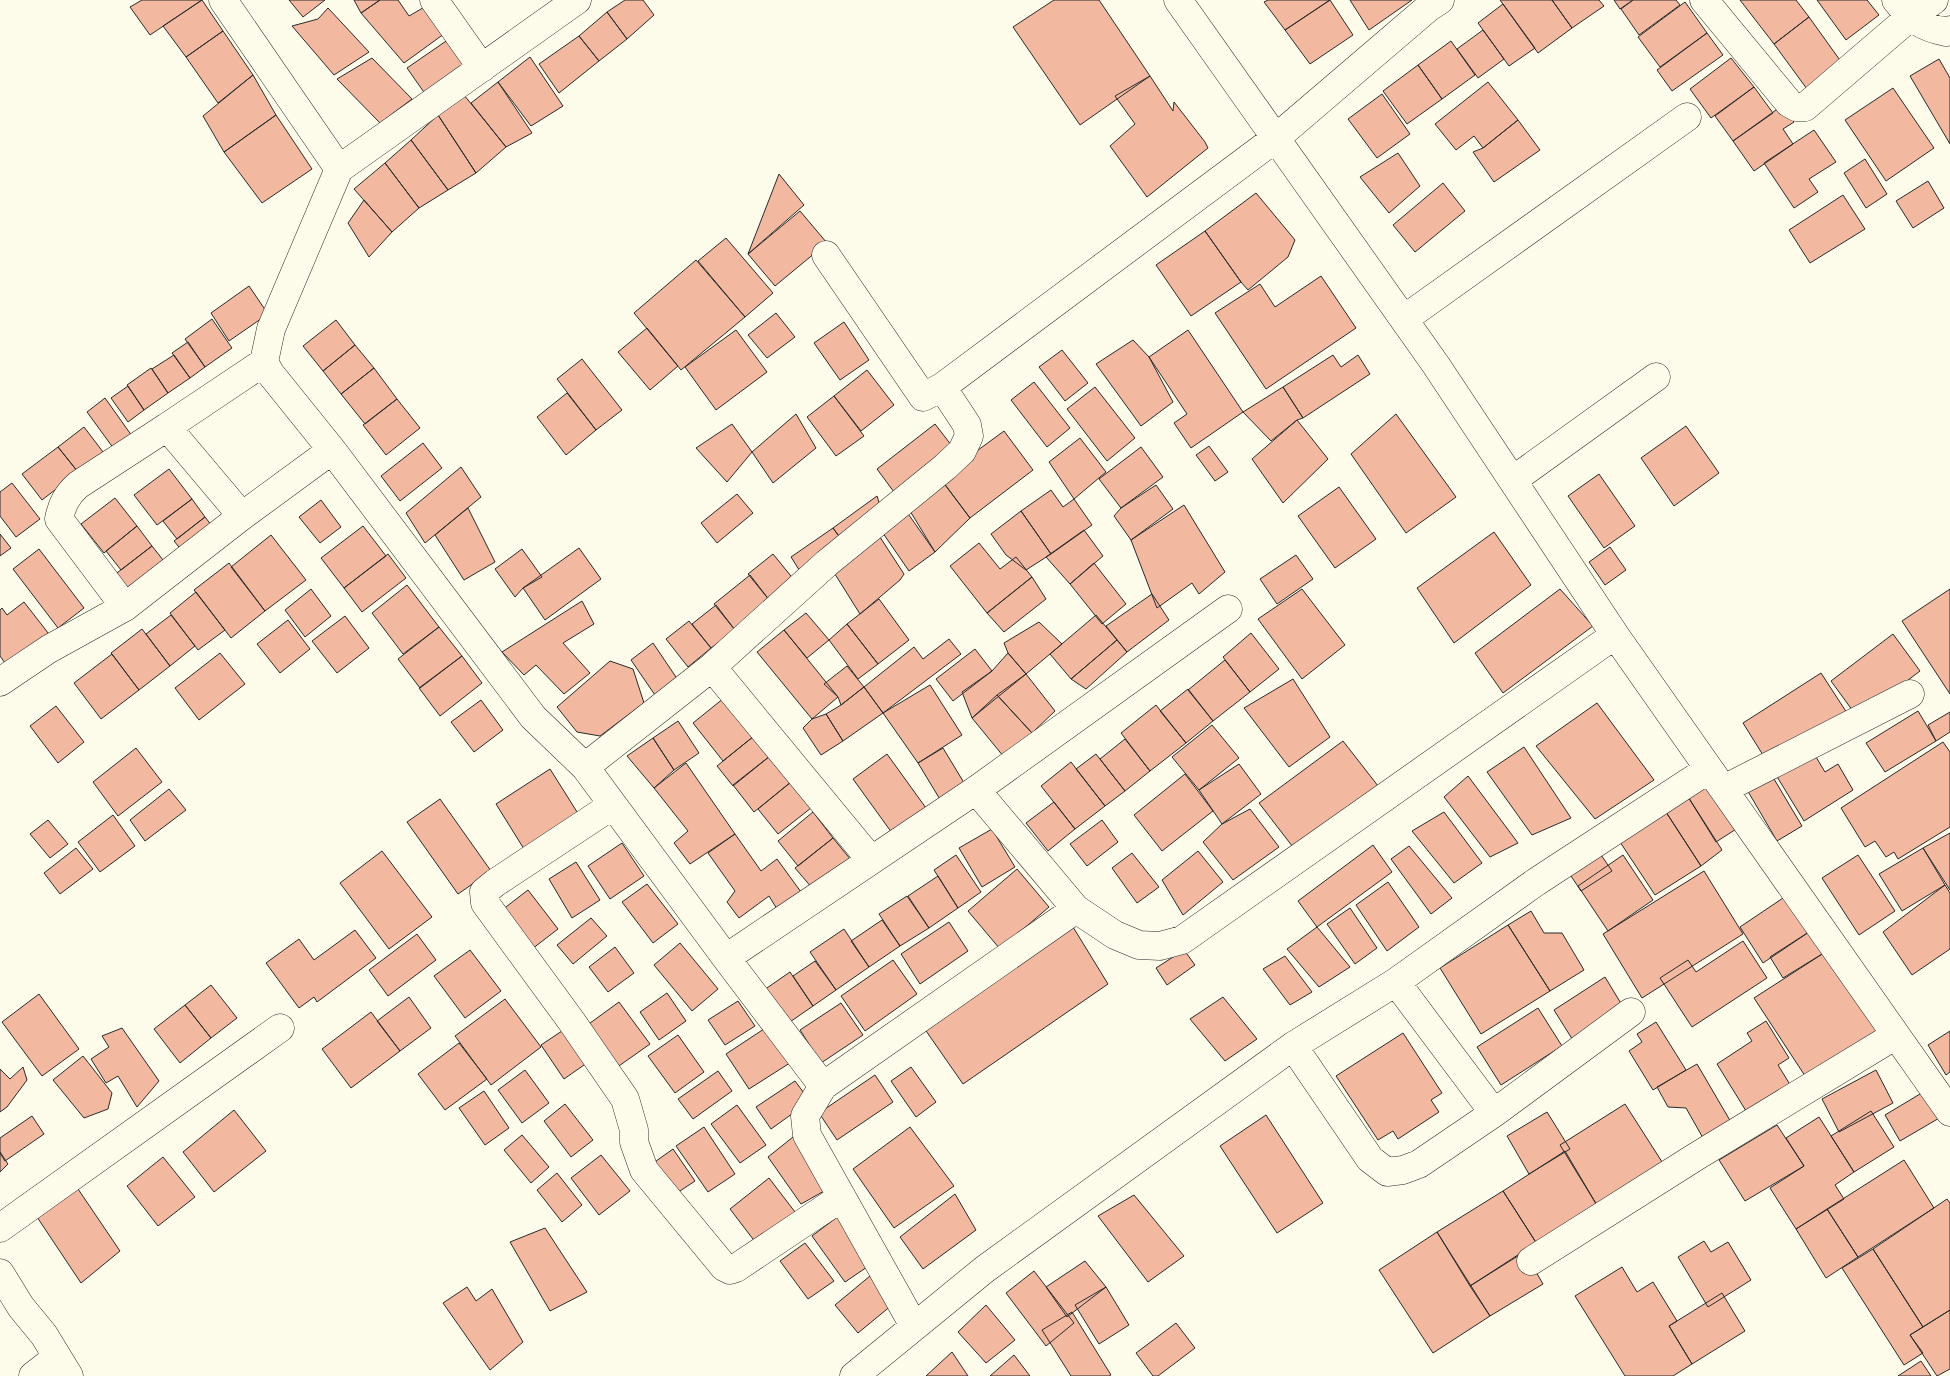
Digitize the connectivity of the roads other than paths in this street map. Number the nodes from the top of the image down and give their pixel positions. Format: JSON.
{"nodes":[{"id":1,"x":223,"y":0,"type":"edge"},
{"id":2,"x":434,"y":0,"type":"edge"},
{"id":3,"x":577,"y":0,"type":"edge"},
{"id":4,"x":1178,"y":0,"type":"edge"},
{"id":5,"x":1704,"y":0,"type":"edge"},
{"id":6,"x":1934,"y":0,"type":"edge"},
{"id":7,"x":1430,"y":3,"type":"edge"},
{"id":8,"x":1903,"y":9,"type":"edge"},
{"id":9,"x":1950,"y":30,"type":"edge"},
{"id":10,"x":482,"y":68,"type":"junction"},
{"id":11,"x":1687,"y":117,"type":"dead end"},
{"id":12,"x":1276,"y":138,"type":"junction"},
{"id":13,"x":339,"y":169,"type":"junction"},
{"id":14,"x":826,"y":255,"type":"dead end"},
{"id":15,"x":1404,"y":319,"type":"junction"},
{"id":16,"x":264,"y":362,"type":"junction"},
{"id":17,"x":1656,"y":377,"type":"dead end"},
{"id":18,"x":942,"y":387,"type":"junction"},
{"id":19,"x":167,"y":427,"type":"junction"},
{"id":20,"x":332,"y":450,"type":"junction"},
{"id":21,"x":1512,"y":480,"type":"junction"},
{"id":22,"x":242,"y":516,"type":"junction"},
{"id":23,"x":125,"y":607,"type":"junction"},
{"id":24,"x":1228,"y":609,"type":"dead end"},
{"id":25,"x":1615,"y":635,"type":"junction"},
{"id":26,"x":712,"y":667,"type":"junction"},
{"id":27,"x":0,"y":682,"type":"edge"},
{"id":28,"x":1910,"y":694,"type":"dead end"},
{"id":29,"x":585,"y":767,"type":"junction"},
{"id":30,"x":1716,"y":779,"type":"junction"},
{"id":31,"x":976,"y":790,"type":"junction"},
{"id":32,"x":613,"y":805,"type":"junction"},
{"id":33,"x":871,"y":860,"type":"junction"},
{"id":34,"x":1076,"y":909,"type":"junction"},
{"id":35,"x":726,"y":958,"type":"junction"},
{"id":36,"x":1396,"y":982,"type":"junction"},
{"id":37,"x":1631,"y":1012,"type":"dead end"},
{"id":38,"x":280,"y":1028,"type":"dead end"},
{"id":39,"x":1896,"y":1035,"type":"junction"},
{"id":40,"x":1293,"y":1046,"type":"junction"},
{"id":41,"x":824,"y":1086,"type":"junction"},
{"id":42,"x":1950,"y":1112,"type":"edge"},
{"id":43,"x":1494,"y":1113,"type":"junction"},
{"id":44,"x":842,"y":1197,"type":"junction"},
{"id":45,"x":0,"y":1228,"type":"edge"},
{"id":46,"x":1531,"y":1260,"type":"dead end"},
{"id":47,"x":0,"y":1273,"type":"edge"},
{"id":48,"x":914,"y":1326,"type":"junction"},
{"id":49,"x":62,"y":1367,"type":"edge"},
{"id":50,"x":33,"y":1376,"type":"edge"},
{"id":51,"x":854,"y":1376,"type":"edge"}],
"edges":[{"from":1,"to":13,"type":"street"},
{"from":2,"to":10,"type":"street"},
{"from":3,"to":10,"type":"street"},
{"from":4,"to":12,"type":"street"},
{"from":5,"to":8,"type":"street"},
{"from":6,"to":8,"type":"street"},
{"from":7,"to":12,"type":"street"},
{"from":8,"to":9,"type":"street"},
{"from":10,"to":13,"type":"street"},
{"from":11,"to":15,"type":"street"},
{"from":12,"to":15,"type":"street"},
{"from":12,"to":18,"type":"street"},
{"from":13,"to":16,"type":"street"},
{"from":14,"to":18,"type":"street"},
{"from":15,"to":21,"type":"street"},
{"from":16,"to":19,"type":"street"},
{"from":16,"to":20,"type":"street"},
{"from":17,"to":21,"type":"street"},
{"from":18,"to":26,"type":"street"},
{"from":19,"to":22,"type":"street"},
{"from":19,"to":23,"type":"street"},
{"from":20,"to":22,"type":"street"},
{"from":20,"to":29,"type":"street"},
{"from":21,"to":25,"type":"street"},
{"from":22,"to":23,"type":"street"},
{"from":23,"to":27,"type":"street"},
{"from":24,"to":31,"type":"street"},
{"from":25,"to":30,"type":"street"},
{"from":25,"to":34,"type":"street"},
{"from":26,"to":29,"type":"street"},
{"from":26,"to":33,"type":"street"},
{"from":28,"to":30,"type":"street"},
{"from":29,"to":32,"type":"street"},
{"from":30,"to":36,"type":"street"},
{"from":30,"to":39,"type":"street"},
{"from":31,"to":33,"type":"street"},
{"from":31,"to":34,"type":"street"},
{"from":32,"to":35,"type":"street"},
{"from":32,"to":44,"type":"street"},
{"from":33,"to":35,"type":"street"},
{"from":34,"to":41,"type":"street"},
{"from":35,"to":41,"type":"street"},
{"from":36,"to":40,"type":"street"},
{"from":36,"to":43,"type":"street"},
{"from":37,"to":43,"type":"street"},
{"from":38,"to":45,"type":"street"},
{"from":39,"to":42,"type":"street"},
{"from":39,"to":46,"type":"street"},
{"from":40,"to":43,"type":"street"},
{"from":40,"to":48,"type":"street"},
{"from":41,"to":44,"type":"street"},
{"from":44,"to":48,"type":"street"},
{"from":47,"to":49,"type":"street"},
{"from":48,"to":51,"type":"street"},
{"from":49,"to":50,"type":"street"}]}
